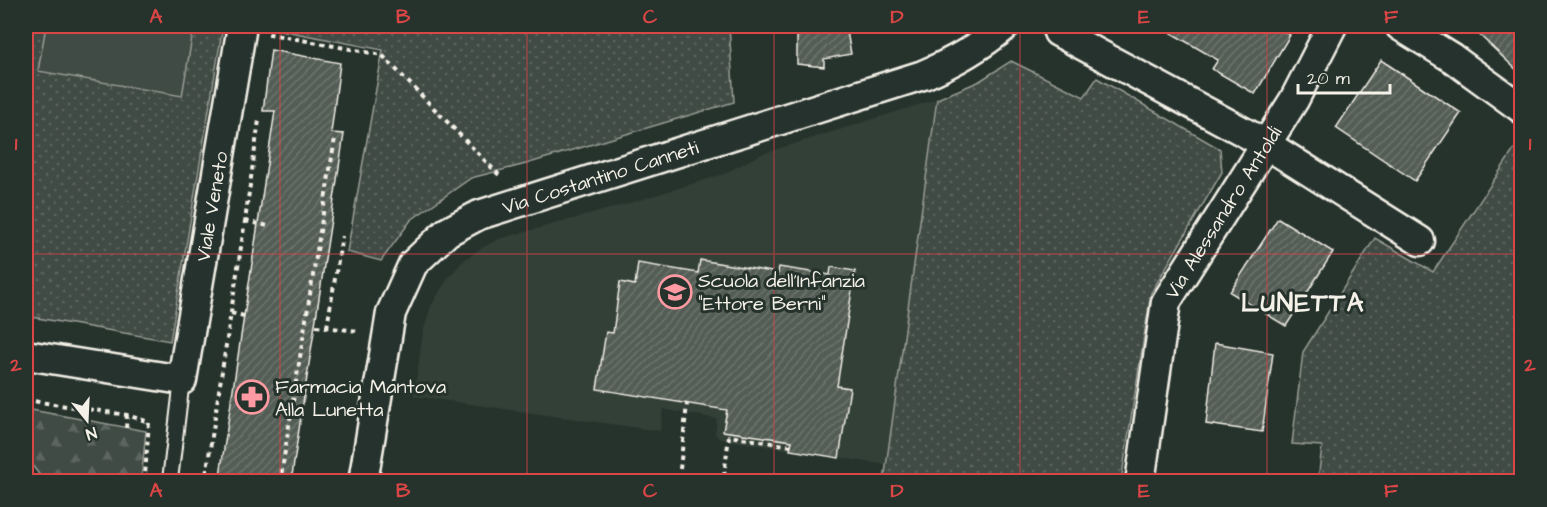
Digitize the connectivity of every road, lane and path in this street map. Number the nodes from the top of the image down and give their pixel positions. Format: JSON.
{"nodes":[{"id":1,"x":1005,"y":26,"type":"edge"},
{"id":2,"x":1332,"y":26,"type":"edge"},
{"id":3,"x":1400,"y":26,"type":"edge"},
{"id":4,"x":241,"y":32,"type":"dead end"},
{"id":5,"x":1058,"y":32,"type":"dead end"},
{"id":6,"x":270,"y":36,"type":"dead end"},
{"id":7,"x":1521,"y":109,"type":"edge"},
{"id":8,"x":335,"y":138,"type":"dead end"},
{"id":9,"x":1266,"y":144,"type":"junction"},
{"id":10,"x":500,"y":176,"type":"dead end"},
{"id":11,"x":245,"y":221,"type":"dead end"},
{"id":12,"x":268,"y":226,"type":"dead end"},
{"id":13,"x":342,"y":236,"type":"dead end"},
{"id":14,"x":1420,"y":241,"type":"dead end"},
{"id":15,"x":231,"y":314,"type":"dead end"},
{"id":16,"x":244,"y":316,"type":"dead end"},
{"id":17,"x":316,"y":326,"type":"dead end"},
{"id":18,"x":327,"y":327,"type":"junction"},
{"id":19,"x":362,"y":331,"type":"dead end"},
{"id":20,"x":26,"y":355,"type":"edge"},
{"id":21,"x":182,"y":380,"type":"junction"},
{"id":22,"x":26,"y":400,"type":"edge"},
{"id":23,"x":687,"y":404,"type":"dead end"},
{"id":24,"x":127,"y":415,"type":"junction"},
{"id":25,"x":126,"y":428,"type":"dead end"},
{"id":26,"x":791,"y":446,"type":"dead end"},
{"id":27,"x":680,"y":469,"type":"dead end"},
{"id":28,"x":724,"y":476,"type":"dead end"},
{"id":29,"x":170,"y":480,"type":"joint"},
{"id":30,"x":280,"y":482,"type":"edge"},
{"id":31,"x":363,"y":482,"type":"edge"},
{"id":32,"x":1140,"y":482,"type":"edge"}],
"edges":[{"from":1,"to":31,"type":"street","name":"Via Costantino Canneti"},
{"from":2,"to":9,"type":"street","name":"Via Alessandro Antoldi"},
{"from":3,"to":7,"type":"street"},
{"from":4,"to":21,"type":"street","name":"Viale Veneto"},
{"from":5,"to":9,"type":"street"},
{"from":6,"to":10,"type":"path"},
{"from":8,"to":30,"type":"path"},
{"from":9,"to":14,"type":"street"},
{"from":9,"to":32,"type":"street","name":"Via Alessandro Antoldi"},
{"from":11,"to":12,"type":"path"},
{"from":13,"to":18,"type":"path"},
{"from":15,"to":16,"type":"path"},
{"from":17,"to":18,"type":"path"},
{"from":18,"to":19,"type":"path"},
{"from":20,"to":21,"type":"street"},
{"from":21,"to":29,"type":"lane"},
{"from":22,"to":24,"type":"path"},
{"from":23,"to":27,"type":"path"},
{"from":24,"to":25,"type":"path"},
{"from":24,"to":29,"type":"path"},
{"from":26,"to":28,"type":"path"}]}
